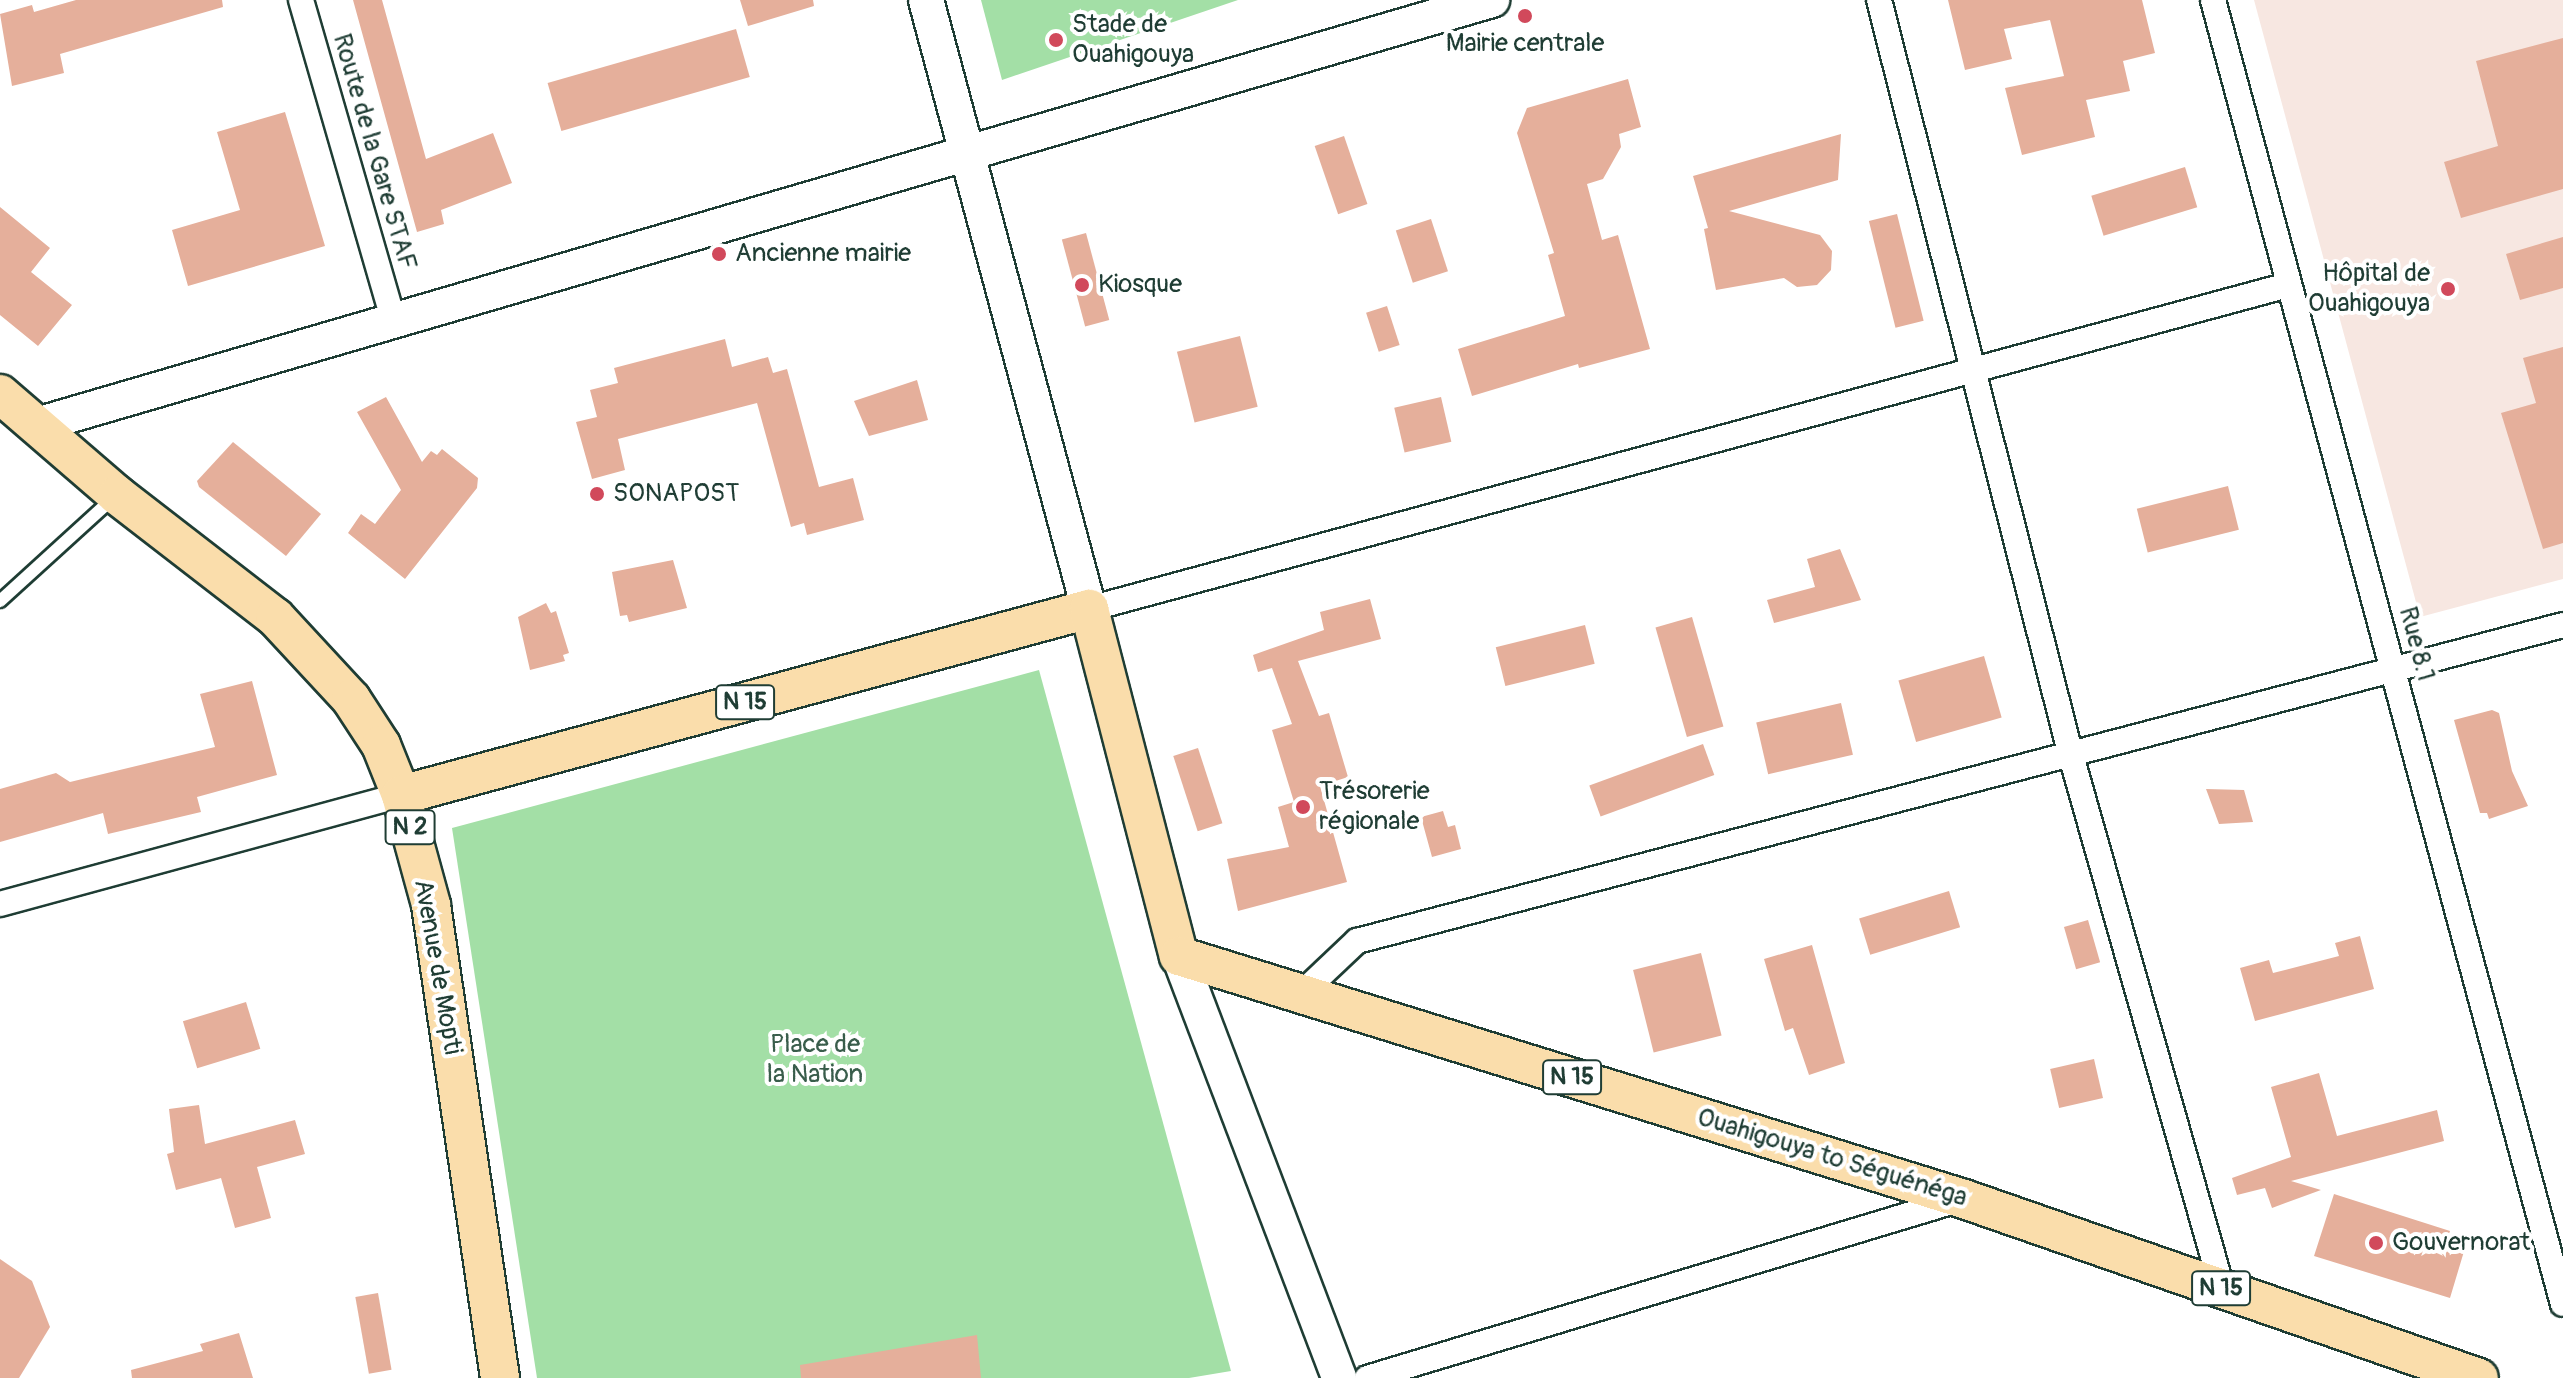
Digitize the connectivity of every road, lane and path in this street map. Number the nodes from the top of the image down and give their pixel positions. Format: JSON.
{"nodes":[{"id":1,"x":301,"y":0,"type":"edge"},
{"id":2,"x":926,"y":0,"type":"edge"},
{"id":3,"x":1492,"y":0,"type":"edge"},
{"id":4,"x":1879,"y":0,"type":"edge"},
{"id":5,"x":2213,"y":0,"type":"edge"},
{"id":6,"x":968,"y":153,"type":"junction"},
{"id":7,"x":2288,"y":285,"type":"junction"},
{"id":8,"x":393,"y":319,"type":"junction"},
{"id":9,"x":1970,"y":370,"type":"junction"},
{"id":10,"x":0,"y":394,"type":"edge"},
{"id":11,"x":40,"y":424,"type":"junction"},
{"id":12,"x":117,"y":495,"type":"junction"},
{"id":13,"x":0,"y":601,"type":"edge"},
{"id":14,"x":1089,"y":609,"type":"junction"},
{"id":15,"x":2563,"y":625,"type":"edge"},
{"id":16,"x":2393,"y":666,"type":"junction"},
{"id":17,"x":2070,"y":752,"type":"junction"},
{"id":18,"x":401,"y":795,"type":"junction"},
{"id":19,"x":0,"y":904,"type":"edge"},
{"id":20,"x":1179,"y":956,"type":"junction"},
{"id":21,"x":1302,"y":993,"type":"junction"},
{"id":22,"x":1964,"y":1199,"type":"junction"},
{"id":23,"x":2222,"y":1288,"type":"junction"},
{"id":24,"x":2563,"y":1304,"type":"edge"},
{"id":25,"x":500,"y":1378,"type":"edge"},
{"id":26,"x":1339,"y":1378,"type":"edge"},
{"id":27,"x":1367,"y":1378,"type":"edge"},
{"id":28,"x":2479,"y":1378,"type":"edge"}],
"edges":[{"from":1,"to":8,"type":"street","name":"Route de la Gare STAF"},
{"from":2,"to":6,"type":"main road"},
{"from":3,"to":6,"type":"main road"},
{"from":4,"to":9,"type":"street"},
{"from":5,"to":7,"type":"street","name":"Rue 8.1"},
{"from":6,"to":8,"type":"main road"},
{"from":6,"to":14,"type":"main road"},
{"from":7,"to":9,"type":"street"},
{"from":7,"to":16,"type":"street","name":"Rue 8.1"},
{"from":8,"to":11,"type":"main road"},
{"from":9,"to":14,"type":"street"},
{"from":9,"to":17,"type":"street"},
{"from":10,"to":11,"type":"main road","name":"Avenue de Mopti","number":"N 2"},
{"from":11,"to":12,"type":"main road","name":"Avenue de Mopti","number":"N 2"},
{"from":12,"to":13,"type":"lane"},
{"from":12,"to":18,"type":"main road","name":"Avenue de Mopti","number":"N 2"},
{"from":14,"to":18,"type":"main road","number":"N 15"},
{"from":14,"to":20,"type":"main road"},
{"from":15,"to":16,"type":"street"},
{"from":16,"to":17,"type":"street"},
{"from":16,"to":24,"type":"street","name":"Rue 8.1"},
{"from":17,"to":21,"type":"street"},
{"from":17,"to":23,"type":"street"},
{"from":18,"to":19,"type":"street"},
{"from":18,"to":25,"type":"main road","name":"Avenue de Mopti","number":"N 2"},
{"from":20,"to":21,"type":"main road","name":"Ouahigouya to Séguénéga","number":"N 15"},
{"from":20,"to":26,"type":"main road"},
{"from":21,"to":22,"type":"main road","name":"Ouahigouya to Séguénéga","number":"N 15"},
{"from":22,"to":23,"type":"main road","name":"Ouahigouya to Séguénéga","number":"N 15"},
{"from":22,"to":27,"type":"street"},
{"from":23,"to":28,"type":"main road","name":"Ouahigouya to Séguénéga","number":"N 15"}]}
